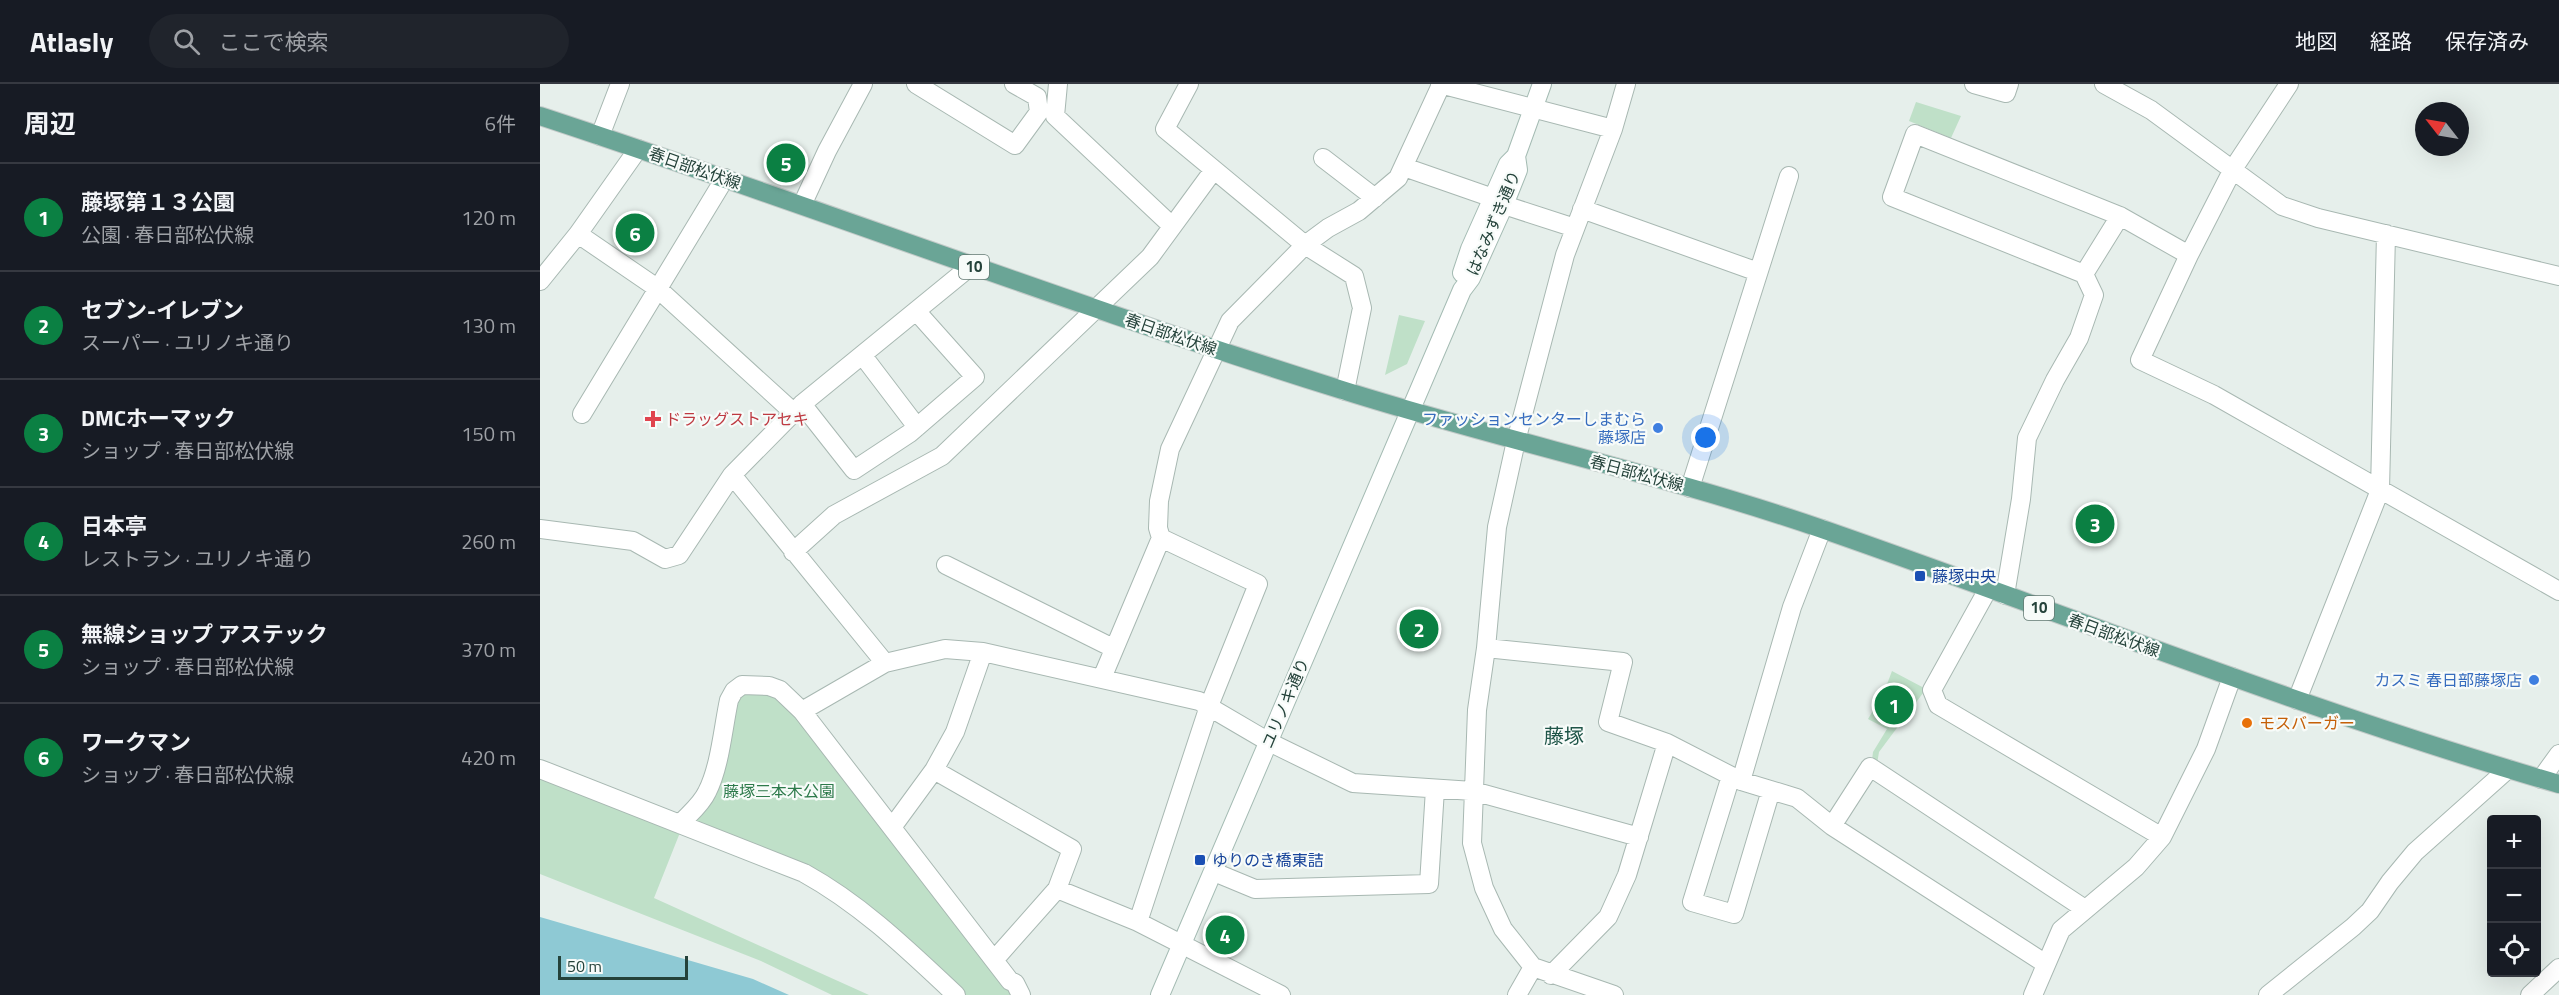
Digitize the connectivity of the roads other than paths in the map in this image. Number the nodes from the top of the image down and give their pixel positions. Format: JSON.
{"nodes":[{"id":1,"x":620,"y":84,"type":"edge"},
{"id":2,"x":863,"y":84,"type":"edge"},
{"id":3,"x":916,"y":84,"type":"edge"},
{"id":4,"x":1014,"y":84,"type":"edge"},
{"id":5,"x":1058,"y":84,"type":"edge"},
{"id":6,"x":1189,"y":84,"type":"edge"},
{"id":7,"x":1441,"y":84,"type":"edge"},
{"id":8,"x":1542,"y":84,"type":"edge"},
{"id":9,"x":1626,"y":84,"type":"edge"},
{"id":10,"x":1974,"y":84,"type":"edge"},
{"id":11,"x":2009,"y":84,"type":"edge"},
{"id":12,"x":2104,"y":84,"type":"edge"},
{"id":13,"x":2289,"y":84,"type":"edge"},
{"id":14,"x":1535,"y":108,"type":"junction"},
{"id":15,"x":540,"y":116,"type":"edge"},
{"id":16,"x":1613,"y":129,"type":"junction"},
{"id":17,"x":600,"y":136,"type":"junction"},
{"id":18,"x":638,"y":149,"type":"junction"},
{"id":19,"x":1323,"y":158,"type":"dead end"},
{"id":20,"x":1404,"y":166,"type":"junction"},
{"id":21,"x":2233,"y":169,"type":"junction"},
{"id":22,"x":1213,"y":171,"type":"junction"},
{"id":23,"x":1789,"y":176,"type":"dead end"},
{"id":24,"x":725,"y":178,"type":"junction"},
{"id":25,"x":1375,"y":198,"type":"junction"},
{"id":26,"x":1498,"y":201,"type":"junction"},
{"id":27,"x":802,"y":205,"type":"junction"},
{"id":28,"x":1582,"y":209,"type":"junction"},
{"id":29,"x":2120,"y":216,"type":"junction"},
{"id":30,"x":1172,"y":226,"type":"junction"},
{"id":31,"x":1575,"y":228,"type":"junction"},
{"id":32,"x":578,"y":234,"type":"junction"},
{"id":33,"x":2386,"y":234,"type":"junction"},
{"id":34,"x":1305,"y":245,"type":"junction"},
{"id":35,"x":2189,"y":255,"type":"junction"},
{"id":36,"x":971,"y":266,"type":"junction"},
{"id":37,"x":1758,"y":272,"type":"junction"},
{"id":38,"x":2084,"y":274,"type":"junction"},
{"id":39,"x":2559,"y":276,"type":"edge"},
{"id":40,"x":540,"y":281,"type":"edge"},
{"id":41,"x":657,"y":288,"type":"junction"},
{"id":42,"x":1095,"y":308,"type":"junction"},
{"id":43,"x":917,"y":312,"type":"junction"},
{"id":44,"x":1217,"y":350,"type":"junction"},
{"id":45,"x":862,"y":356,"type":"junction"},
{"id":46,"x":1345,"y":391,"type":"junction"},
{"id":47,"x":798,"y":408,"type":"junction"},
{"id":48,"x":1411,"y":410,"type":"junction"},
{"id":49,"x":582,"y":414,"type":"dead end"},
{"id":50,"x":917,"y":427,"type":"junction"},
{"id":51,"x":1516,"y":441,"type":"junction"},
{"id":52,"x":732,"y":476,"type":"junction"},
{"id":53,"x":1690,"y":488,"type":"junction"},
{"id":54,"x":2380,"y":490,"type":"junction"},
{"id":55,"x":540,"y":529,"type":"edge"},
{"id":56,"x":1822,"y":529,"type":"junction"},
{"id":57,"x":1161,"y":538,"type":"junction"},
{"id":58,"x":793,"y":552,"type":"junction"},
{"id":59,"x":946,"y":565,"type":"dead end"},
{"id":60,"x":2559,"y":591,"type":"edge"},
{"id":61,"x":1996,"y":592,"type":"junction"},
{"id":62,"x":1113,"y":648,"type":"junction"},
{"id":63,"x":1486,"y":648,"type":"junction"},
{"id":64,"x":983,"y":652,"type":"junction"},
{"id":65,"x":885,"y":663,"type":"junction"},
{"id":66,"x":1102,"y":678,"type":"junction"},
{"id":67,"x":2232,"y":678,"type":"junction"},
{"id":68,"x":2297,"y":700,"type":"junction"},
{"id":69,"x":1209,"y":706,"type":"junction"},
{"id":70,"x":802,"y":711,"type":"junction"},
{"id":71,"x":1269,"y":742,"type":"junction"},
{"id":72,"x":1667,"y":743,"type":"junction"},
{"id":73,"x":2559,"y":754,"type":"edge"},
{"id":74,"x":540,"y":769,"type":"edge"},
{"id":75,"x":2508,"y":769,"type":"junction"},
{"id":76,"x":934,"y":770,"type":"junction"},
{"id":77,"x":1736,"y":778,"type":"junction"},
{"id":78,"x":2541,"y":779,"type":"junction"},
{"id":79,"x":2559,"y":784,"type":"edge"},
{"id":80,"x":1435,"y":789,"type":"junction"},
{"id":81,"x":1771,"y":790,"type":"junction"},
{"id":82,"x":1473,"y":791,"type":"junction"},
{"id":83,"x":680,"y":824,"type":"junction"},
{"id":84,"x":893,"y":826,"type":"junction"},
{"id":85,"x":1832,"y":826,"type":"junction"},
{"id":86,"x":1640,"y":837,"type":"junction"},
{"id":87,"x":2163,"y":837,"type":"junction"},
{"id":88,"x":1214,"y":872,"type":"junction"},
{"id":89,"x":1057,"y":889,"type":"junction"},
{"id":90,"x":2085,"y":909,"type":"junction"},
{"id":91,"x":1138,"y":922,"type":"junction"},
{"id":92,"x":1183,"y":944,"type":"junction"},
{"id":93,"x":995,"y":959,"type":"junction"},
{"id":94,"x":2046,"y":964,"type":"junction"},
{"id":95,"x":1533,"y":967,"type":"junction"},
{"id":96,"x":2559,"y":968,"type":"edge"},
{"id":97,"x":1551,"y":975,"type":"junction"},
{"id":98,"x":1270,"y":992,"type":"edge"},
{"id":99,"x":956,"y":995,"type":"edge"},
{"id":100,"x":1021,"y":995,"type":"edge"},
{"id":101,"x":1160,"y":995,"type":"edge"},
{"id":102,"x":1517,"y":995,"type":"edge"},
{"id":103,"x":1614,"y":995,"type":"edge"},
{"id":104,"x":2033,"y":995,"type":"edge"},
{"id":105,"x":2268,"y":995,"type":"edge"},
{"id":106,"x":2530,"y":995,"type":"edge"}],
"edges":[{"from":1,"to":17,"type":"street"},
{"from":2,"to":27,"type":"street"},
{"from":3,"to":4,"type":"street"},
{"from":5,"to":30,"type":"street"},
{"from":6,"to":22,"type":"street"},
{"from":7,"to":14,"type":"street"},
{"from":7,"to":20,"type":"street"},
{"from":8,"to":14,"type":"street","name":"はなみずき通り"},
{"from":9,"to":16,"type":"street"},
{"from":10,"to":11,"type":"street"},
{"from":12,"to":21,"type":"street"},
{"from":13,"to":21,"type":"street"},
{"from":14,"to":16,"type":"street"},
{"from":14,"to":26,"type":"street","name":"はなみずき通り"},
{"from":15,"to":17,"type":"main road","name":"春日部松伏線","number":"10"},
{"from":16,"to":28,"type":"street"},
{"from":17,"to":18,"type":"main road","name":"春日部松伏線","number":"10"},
{"from":18,"to":24,"type":"main road","name":"春日部松伏線","number":"10"},
{"from":18,"to":32,"type":"street"},
{"from":19,"to":25,"type":"street"},
{"from":20,"to":25,"type":"street"},
{"from":20,"to":26,"type":"street"},
{"from":21,"to":33,"type":"street"},
{"from":21,"to":35,"type":"street"},
{"from":22,"to":30,"type":"street"},
{"from":22,"to":34,"type":"street"},
{"from":23,"to":37,"type":"street"},
{"from":24,"to":27,"type":"main road","name":"春日部松伏線","number":"10"},
{"from":24,"to":41,"type":"street"},
{"from":25,"to":34,"type":"street"},
{"from":26,"to":31,"type":"street"},
{"from":26,"to":48,"type":"street","name":"はなみずき通り"},
{"from":27,"to":36,"type":"main road","name":"春日部松伏線","number":"10"},
{"from":28,"to":31,"type":"street"},
{"from":28,"to":37,"type":"street"},
{"from":29,"to":35,"type":"street"},
{"from":29,"to":38,"type":"street"},
{"from":29,"to":38,"type":"street"},
{"from":30,"to":42,"type":"street"},
{"from":31,"to":51,"type":"street"},
{"from":32,"to":40,"type":"street"},
{"from":32,"to":41,"type":"street"},
{"from":33,"to":39,"type":"street"},
{"from":33,"to":54,"type":"street"},
{"from":34,"to":44,"type":"street"},
{"from":34,"to":46,"type":"street"},
{"from":35,"to":54,"type":"street"},
{"from":36,"to":42,"type":"main road","name":"春日部松伏線","number":"10"},
{"from":36,"to":43,"type":"street"},
{"from":37,"to":53,"type":"street"},
{"from":38,"to":61,"type":"street"},
{"from":41,"to":47,"type":"street"},
{"from":41,"to":49,"type":"street"},
{"from":42,"to":44,"type":"main road","name":"春日部松伏線","number":"10"},
{"from":42,"to":58,"type":"street"},
{"from":43,"to":45,"type":"street"},
{"from":43,"to":50,"type":"street"},
{"from":44,"to":46,"type":"main road","name":"春日部松伏線","number":"10"},
{"from":44,"to":57,"type":"street"},
{"from":45,"to":47,"type":"street"},
{"from":45,"to":50,"type":"street"},
{"from":46,"to":48,"type":"main road","name":"春日部松伏線","number":"10"},
{"from":47,"to":50,"type":"street"},
{"from":47,"to":52,"type":"street"},
{"from":48,"to":51,"type":"main road","name":"春日部松伏線","number":"10"},
{"from":48,"to":71,"type":"street","name":"ユリノキ通り"},
{"from":51,"to":53,"type":"main road","name":"春日部松伏線","number":"10"},
{"from":51,"to":63,"type":"street"},
{"from":52,"to":55,"type":"street"},
{"from":52,"to":58,"type":"street"},
{"from":53,"to":56,"type":"main road","name":"春日部松伏線","number":"10"},
{"from":54,"to":60,"type":"street"},
{"from":54,"to":68,"type":"street"},
{"from":56,"to":61,"type":"main road","name":"春日部松伏線","number":"10"},
{"from":56,"to":77,"type":"street"},
{"from":57,"to":62,"type":"street"},
{"from":57,"to":69,"type":"street"},
{"from":58,"to":65,"type":"street"},
{"from":59,"to":62,"type":"street"},
{"from":61,"to":67,"type":"main road","name":"春日部松伏線","number":"10"},
{"from":61,"to":87,"type":"street"},
{"from":62,"to":66,"type":"street"},
{"from":63,"to":72,"type":"street"},
{"from":63,"to":82,"type":"street"},
{"from":64,"to":65,"type":"street"},
{"from":64,"to":66,"type":"street"},
{"from":64,"to":76,"type":"street"},
{"from":65,"to":70,"type":"street"},
{"from":66,"to":69,"type":"street"},
{"from":67,"to":68,"type":"main road","name":"春日部松伏線","number":"10"},
{"from":67,"to":87,"type":"street"},
{"from":68,"to":75,"type":"main road","name":"春日部松伏線","number":"10"},
{"from":69,"to":71,"type":"street"},
{"from":69,"to":91,"type":"street"},
{"from":70,"to":83,"type":"street"},
{"from":70,"to":84,"type":"street"},
{"from":71,"to":80,"type":"street"},
{"from":71,"to":88,"type":"street","name":"ユリノキ通り"},
{"from":72,"to":77,"type":"street"},
{"from":72,"to":86,"type":"street"},
{"from":73,"to":78,"type":"street"},
{"from":74,"to":83,"type":"street"},
{"from":75,"to":78,"type":"main road","name":"春日部松伏線","number":"10"},
{"from":75,"to":105,"type":"street"},
{"from":76,"to":84,"type":"street"},
{"from":76,"to":89,"type":"street"},
{"from":77,"to":81,"type":"street"},
{"from":77,"to":81,"type":"street"},
{"from":78,"to":79,"type":"main road","name":"春日部松伏線","number":"10"},
{"from":80,"to":82,"type":"street"},
{"from":80,"to":88,"type":"street"},
{"from":81,"to":85,"type":"street"},
{"from":82,"to":86,"type":"street"},
{"from":82,"to":95,"type":"street"},
{"from":83,"to":99,"type":"street"},
{"from":84,"to":93,"type":"street"},
{"from":85,"to":90,"type":"street"},
{"from":85,"to":94,"type":"street"},
{"from":86,"to":97,"type":"street"},
{"from":87,"to":90,"type":"street"},
{"from":88,"to":92,"type":"street","name":"ユリノキ通り"},
{"from":89,"to":91,"type":"street"},
{"from":89,"to":93,"type":"street"},
{"from":90,"to":94,"type":"street"},
{"from":91,"to":92,"type":"street"},
{"from":92,"to":98,"type":"street"},
{"from":92,"to":101,"type":"street","name":"ユリノキ通り"},
{"from":93,"to":100,"type":"street"},
{"from":94,"to":104,"type":"street"},
{"from":95,"to":97,"type":"street"},
{"from":95,"to":102,"type":"street"},
{"from":96,"to":106,"type":"street"},
{"from":97,"to":103,"type":"street"}]}
